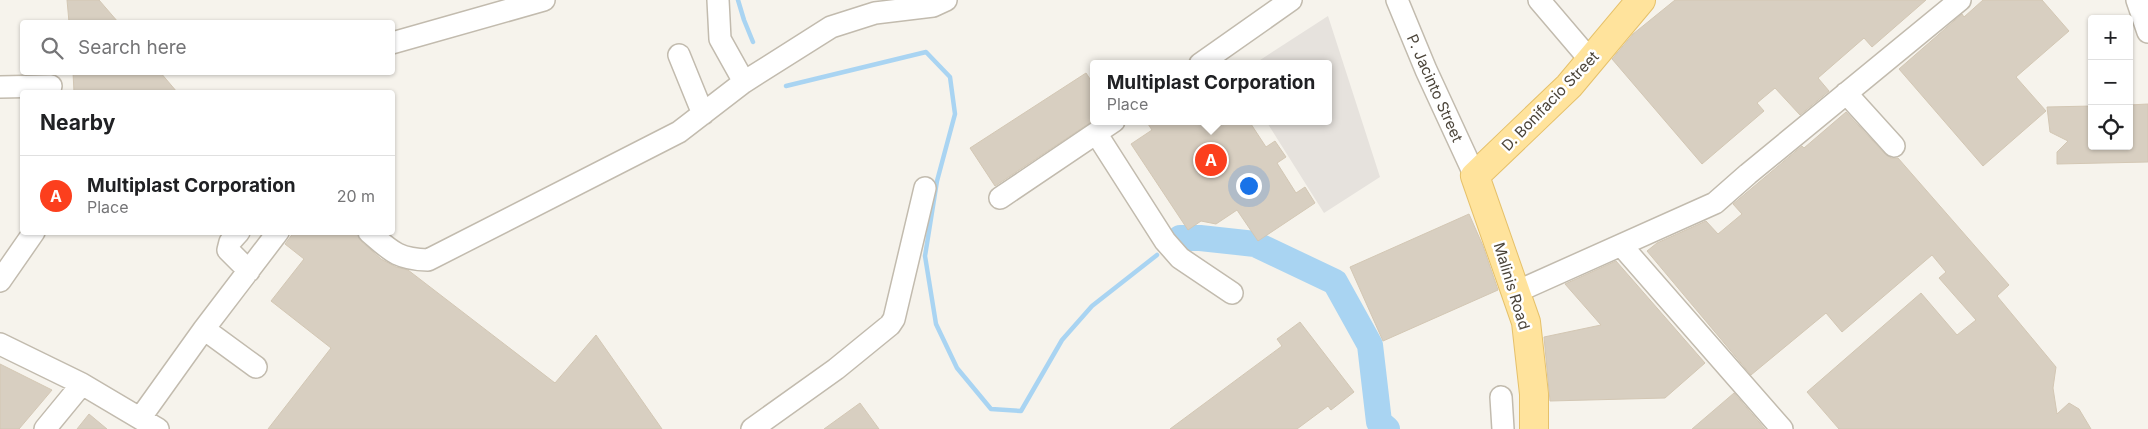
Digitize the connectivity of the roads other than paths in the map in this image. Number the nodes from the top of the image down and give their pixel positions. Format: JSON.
{"nodes":[{"id":1,"x":544,"y":0,"type":"edge"},
{"id":2,"x":718,"y":0,"type":"edge"},
{"id":3,"x":946,"y":0,"type":"edge"},
{"id":4,"x":1291,"y":0,"type":"edge"},
{"id":5,"x":1397,"y":0,"type":"edge"},
{"id":6,"x":1539,"y":0,"type":"edge"},
{"id":7,"x":1641,"y":0,"type":"edge"},
{"id":8,"x":1960,"y":0,"type":"edge"},
{"id":9,"x":2138,"y":0,"type":"edge"},
{"id":10,"x":2148,"y":32,"type":"edge"},
{"id":11,"x":395,"y":42,"type":"edge"},
{"id":12,"x":679,"y":55,"type":"dead end"},
{"id":13,"x":1206,"y":60,"type":"edge"},
{"id":14,"x":1591,"y":61,"type":"junction"},
{"id":15,"x":744,"y":82,"type":"junction"},
{"id":16,"x":51,"y":86,"type":"dead end"},
{"id":17,"x":0,"y":87,"type":"edge"},
{"id":18,"x":1846,"y":93,"type":"junction"},
{"id":19,"x":703,"y":114,"type":"junction"},
{"id":20,"x":1108,"y":125,"type":"edge"},
{"id":21,"x":1096,"y":133,"type":"junction"},
{"id":22,"x":1894,"y":146,"type":"dead end"},
{"id":23,"x":1475,"y":176,"type":"junction"},
{"id":24,"x":925,"y":188,"type":"dead end"},
{"id":25,"x":1000,"y":198,"type":"dead end"},
{"id":26,"x":32,"y":235,"type":"edge"},
{"id":27,"x":236,"y":235,"type":"edge"},
{"id":28,"x":276,"y":235,"type":"edge"},
{"id":29,"x":373,"y":235,"type":"edge"},
{"id":30,"x":1621,"y":245,"type":"junction"},
{"id":31,"x":249,"y":271,"type":"junction"},
{"id":32,"x":0,"y":281,"type":"edge"},
{"id":33,"x":1516,"y":292,"type":"junction"},
{"id":34,"x":1232,"y":293,"type":"dead end"},
{"id":35,"x":204,"y":329,"type":"junction"},
{"id":36,"x":0,"y":344,"type":"edge"},
{"id":37,"x":256,"y":367,"type":"dead end"},
{"id":38,"x":82,"y":384,"type":"junction"},
{"id":39,"x":1501,"y":397,"type":"dead end"},
{"id":40,"x":150,"y":423,"type":"edge"},
{"id":41,"x":45,"y":429,"type":"edge"},
{"id":42,"x":752,"y":429,"type":"edge"},
{"id":43,"x":1503,"y":429,"type":"edge"},
{"id":44,"x":1534,"y":429,"type":"edge"},
{"id":45,"x":1782,"y":429,"type":"edge"}],
"edges":[{"from":1,"to":11,"type":"street"},
{"from":2,"to":15,"type":"street"},
{"from":3,"to":15,"type":"street"},
{"from":4,"to":13,"type":"street"},
{"from":5,"to":23,"type":"street","name":"P. Jacinto Street"},
{"from":6,"to":14,"type":"street"},
{"from":7,"to":14,"type":"main road","name":"D. Bonifacio Street"},
{"from":8,"to":18,"type":"street"},
{"from":9,"to":10,"type":"street"},
{"from":12,"to":19,"type":"street"},
{"from":14,"to":23,"type":"main road","name":"D. Bonifacio Street"},
{"from":15,"to":19,"type":"street"},
{"from":16,"to":17,"type":"street"},
{"from":18,"to":22,"type":"street"},
{"from":18,"to":30,"type":"street"},
{"from":19,"to":29,"type":"street"},
{"from":20,"to":21,"type":"street"},
{"from":21,"to":25,"type":"street"},
{"from":21,"to":34,"type":"street"},
{"from":23,"to":33,"type":"main road","name":"Malinis Road"},
{"from":24,"to":42,"type":"street"},
{"from":26,"to":32,"type":"street"},
{"from":27,"to":31,"type":"street"},
{"from":28,"to":31,"type":"street"},
{"from":30,"to":33,"type":"street"},
{"from":30,"to":45,"type":"street"},
{"from":31,"to":35,"type":"street"},
{"from":33,"to":44,"type":"main road","name":"Malinis Road"},
{"from":35,"to":37,"type":"street"},
{"from":35,"to":40,"type":"street"},
{"from":36,"to":38,"type":"street"},
{"from":38,"to":40,"type":"street"},
{"from":38,"to":41,"type":"street"},
{"from":39,"to":43,"type":"street"}]}
